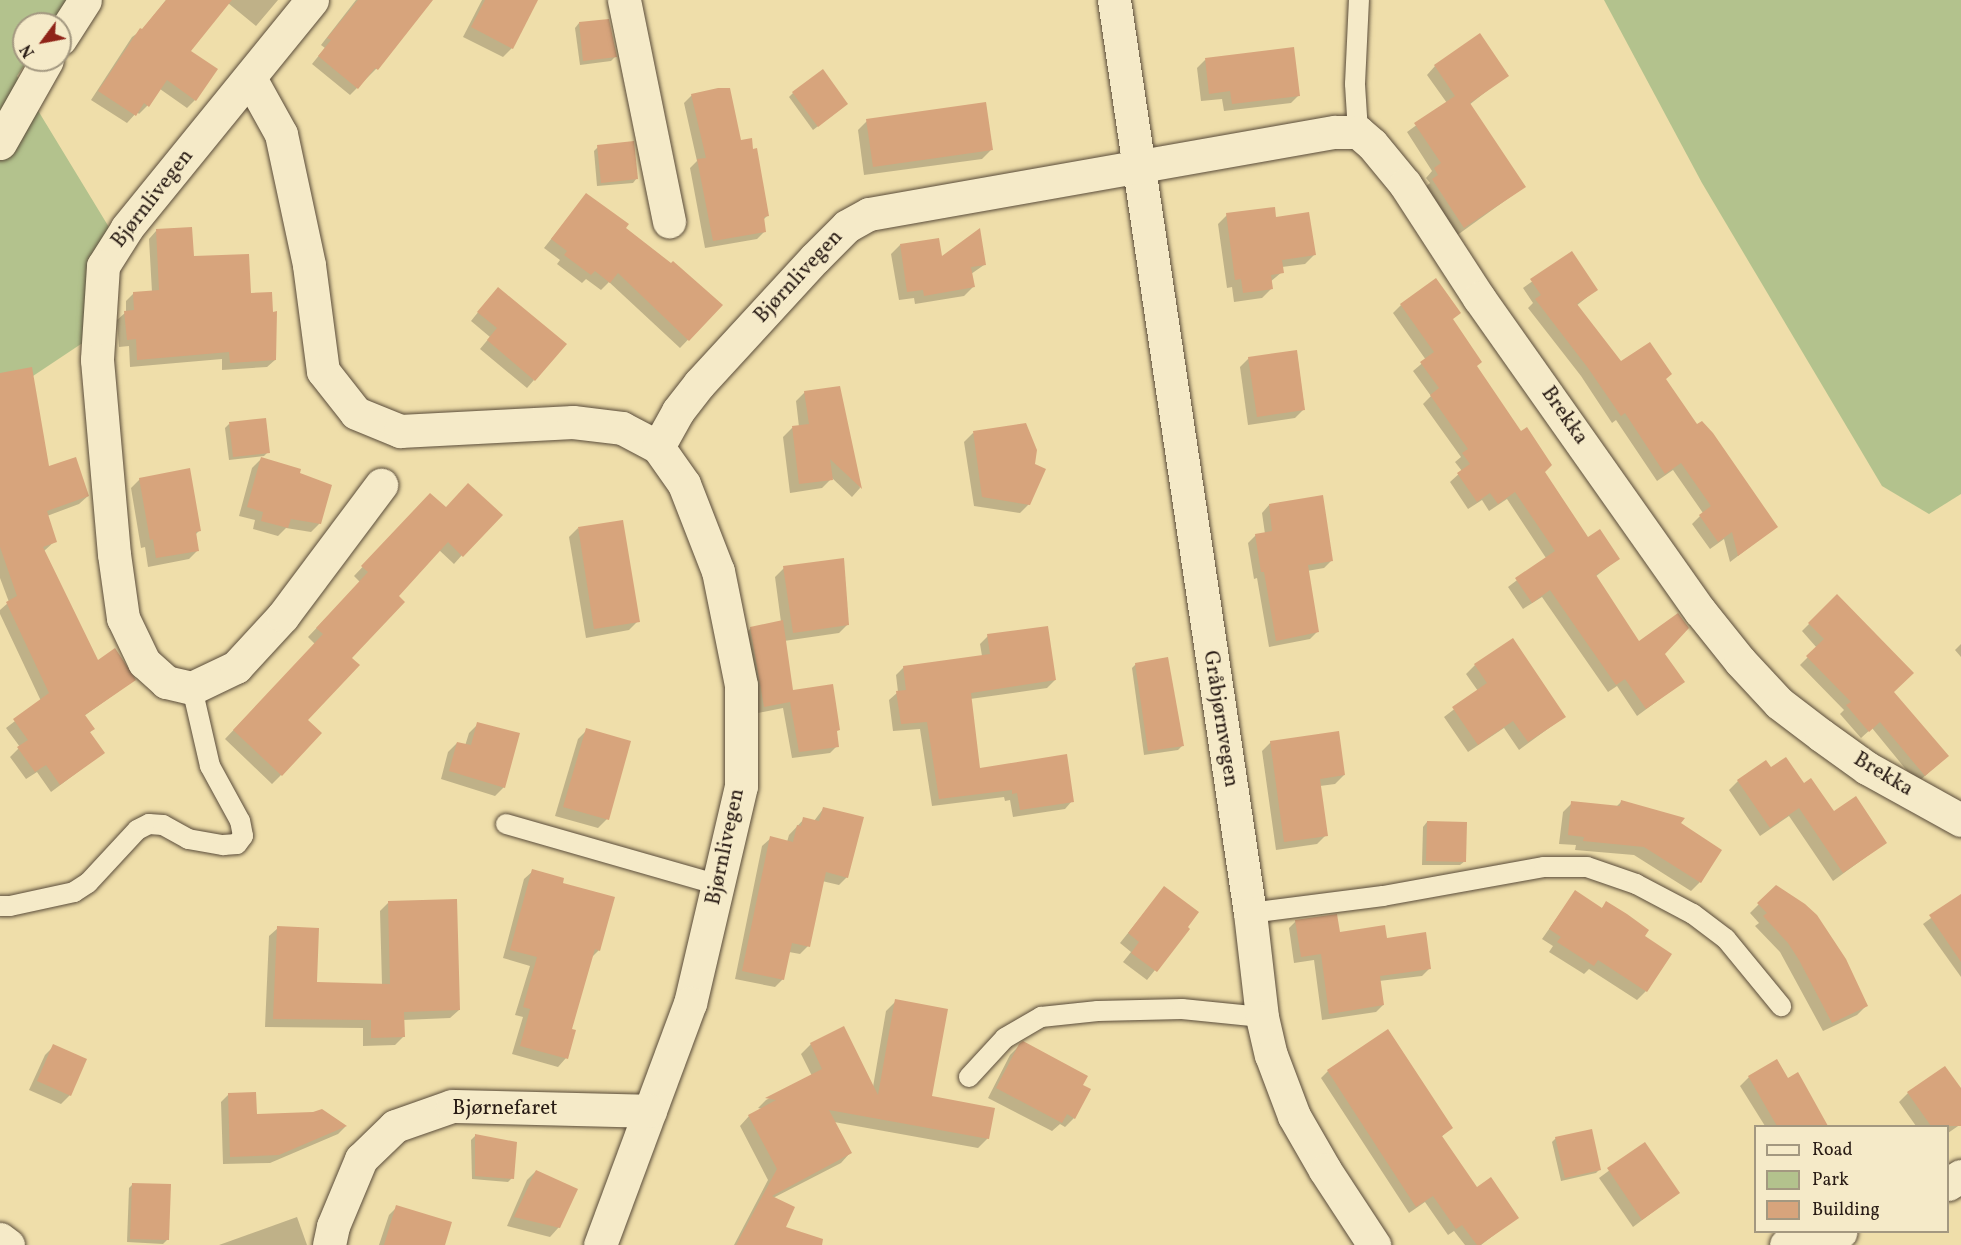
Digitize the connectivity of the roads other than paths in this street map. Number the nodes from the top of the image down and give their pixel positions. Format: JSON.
{"nodes":[{"id":1,"x":85,"y":0,"type":"edge"},
{"id":2,"x":312,"y":0,"type":"edge"},
{"id":3,"x":624,"y":0,"type":"edge"},
{"id":4,"x":1114,"y":0,"type":"edge"},
{"id":5,"x":1359,"y":0,"type":"edge"},
{"id":6,"x":72,"y":20,"type":"edge"},
{"id":7,"x":40,"y":72,"type":"edge"},
{"id":8,"x":250,"y":78,"type":"junction"},
{"id":9,"x":1358,"y":132,"type":"junction"},
{"id":10,"x":0,"y":142,"type":"edge"},
{"id":11,"x":1137,"y":168,"type":"junction"},
{"id":12,"x":669,"y":220,"type":"dead end"},
{"id":13,"x":658,"y":447,"type":"junction"},
{"id":14,"x":381,"y":485,"type":"dead end"},
{"id":15,"x":192,"y":688,"type":"junction"},
{"id":16,"x":1961,"y":820,"type":"edge"},
{"id":17,"x":506,"y":824,"type":"dead end"},
{"id":18,"x":719,"y":885,"type":"junction"},
{"id":19,"x":0,"y":906,"type":"edge"},
{"id":20,"x":1250,"y":913,"type":"junction"},
{"id":21,"x":1781,"y":1006,"type":"dead end"},
{"id":22,"x":1262,"y":1017,"type":"junction"},
{"id":23,"x":969,"y":1077,"type":"dead end"},
{"id":24,"x":650,"y":1111,"type":"junction"},
{"id":25,"x":1836,"y":1233,"type":"edge"},
{"id":26,"x":0,"y":1239,"type":"edge"},
{"id":27,"x":8,"y":1245,"type":"edge"},
{"id":28,"x":329,"y":1245,"type":"edge"},
{"id":29,"x":600,"y":1245,"type":"edge"},
{"id":30,"x":1374,"y":1245,"type":"edge"},
{"id":31,"x":1786,"y":1245,"type":"edge"}],
"edges":[{"from":1,"to":6,"type":"street"},
{"from":2,"to":8,"type":"street"},
{"from":3,"to":12,"type":"street"},
{"from":4,"to":11,"type":"street","name":"Gråbjørnvegen"},
{"from":5,"to":9,"type":"lane"},
{"from":7,"to":10,"type":"street"},
{"from":8,"to":13,"type":"street","name":"Bjørnlivegen"},
{"from":8,"to":15,"type":"street","name":"Bjørnlivegen"},
{"from":9,"to":11,"type":"street"},
{"from":9,"to":16,"type":"street","name":"Brekka"},
{"from":11,"to":13,"type":"street","name":"Bjørnlivegen"},
{"from":11,"to":20,"type":"street","name":"Gråbjørnvegen"},
{"from":13,"to":18,"type":"street","name":"Bjørnlivegen"},
{"from":14,"to":15,"type":"street"},
{"from":15,"to":19,"type":"lane"},
{"from":17,"to":18,"type":"lane"},
{"from":18,"to":24,"type":"street","name":"Bjørnlivegen"},
{"from":20,"to":21,"type":"lane"},
{"from":20,"to":22,"type":"street","name":"Gråbjørnvegen"},
{"from":22,"to":23,"type":"lane"},
{"from":22,"to":30,"type":"street","name":"Gråbjørnvegen"},
{"from":24,"to":28,"type":"street","name":"Bjørnefaret"},
{"from":24,"to":29,"type":"street","name":"Bjørnlivegen"},
{"from":25,"to":31,"type":"street"},
{"from":26,"to":27,"type":"street"}]}
